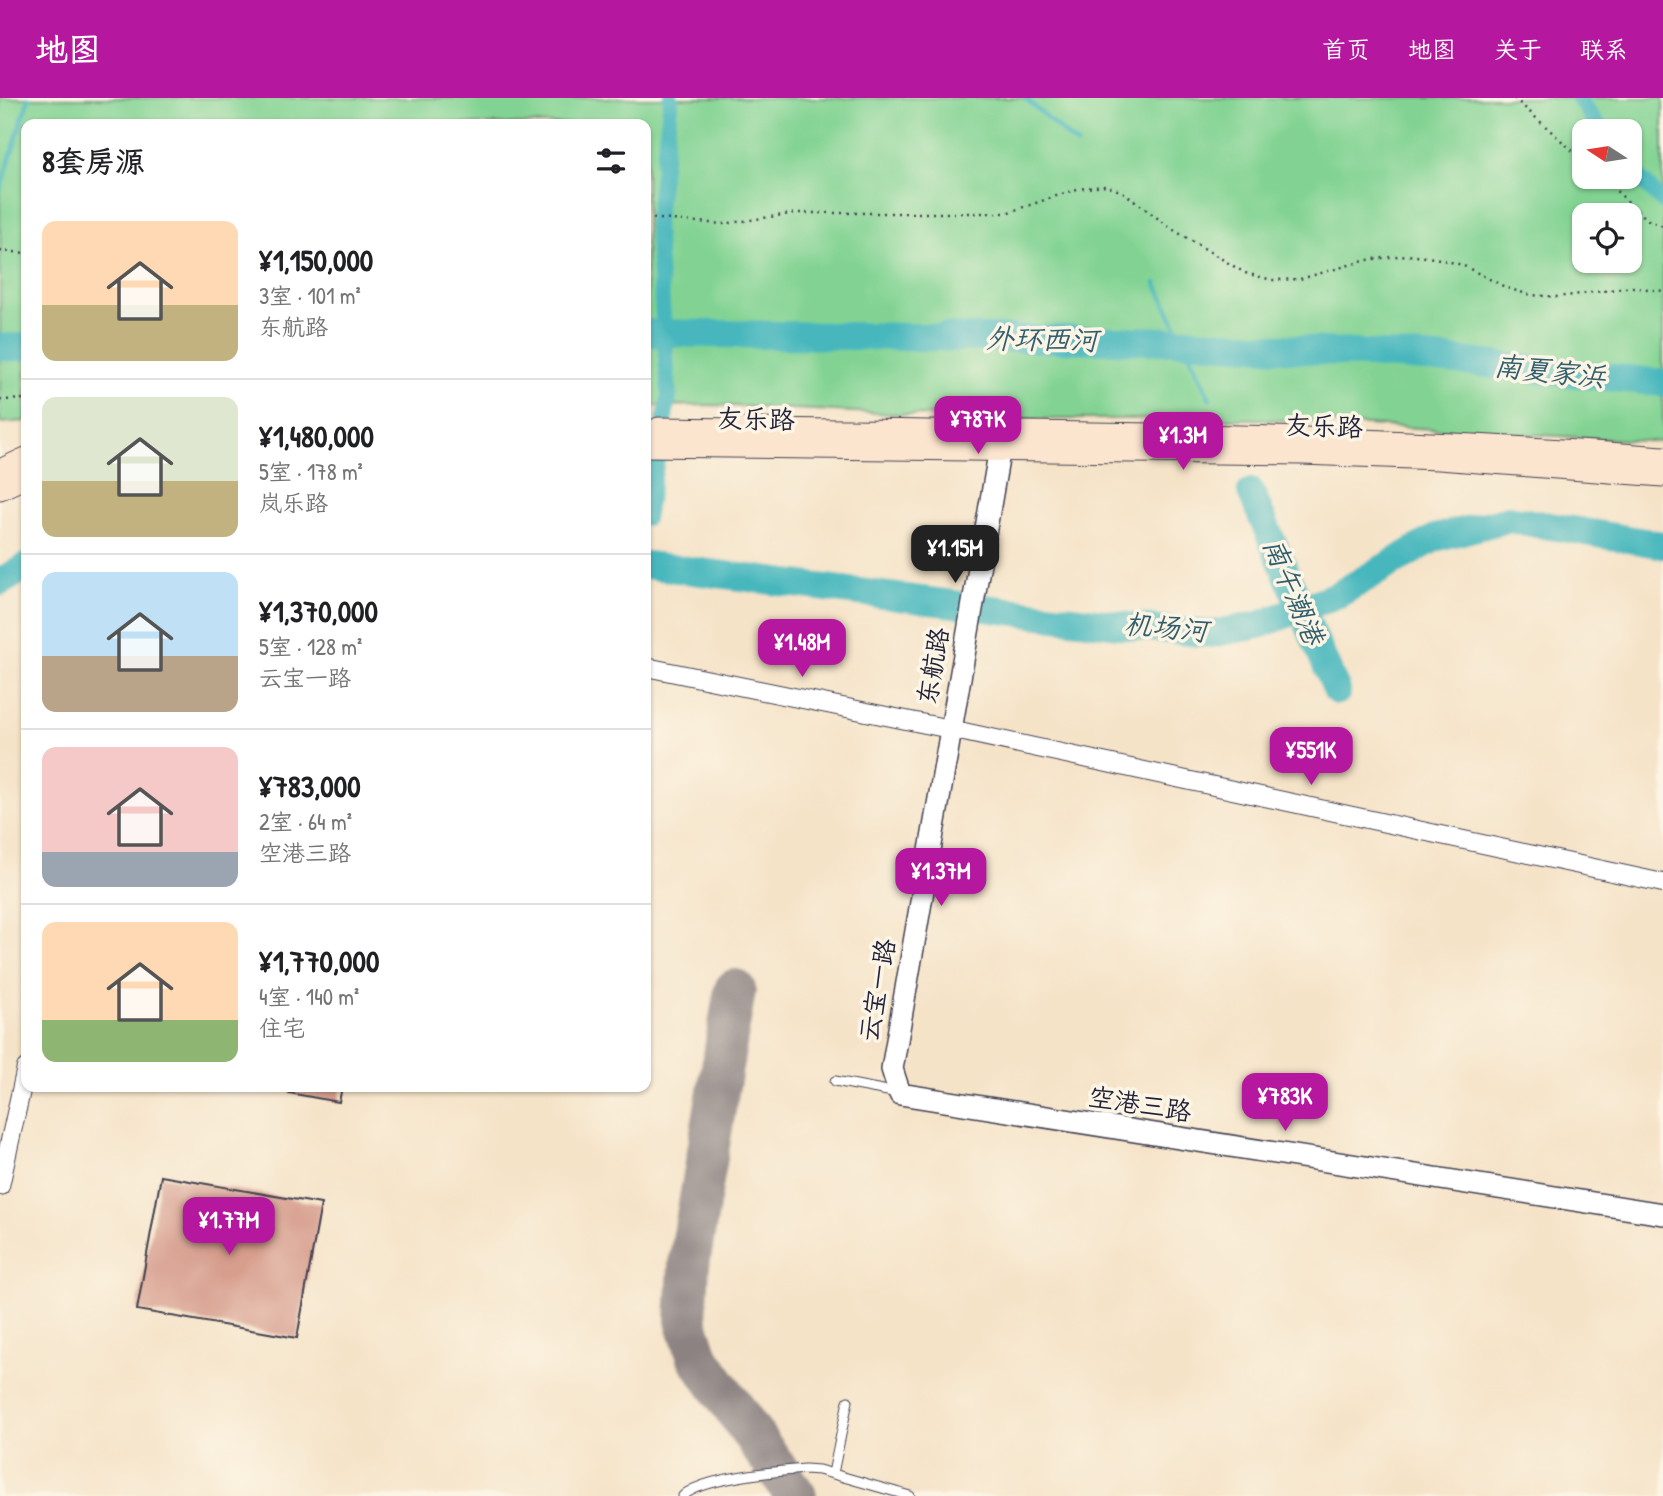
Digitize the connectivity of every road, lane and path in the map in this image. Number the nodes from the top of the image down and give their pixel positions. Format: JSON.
{"nodes":[{"id":1,"x":1514,"y":98,"type":"edge"},
{"id":2,"x":1572,"y":150,"type":"edge"},
{"id":3,"x":1614,"y":189,"type":"edge"},
{"id":4,"x":651,"y":218,"type":"edge"},
{"id":5,"x":1663,"y":226,"type":"edge"},
{"id":6,"x":0,"y":251,"type":"edge"},
{"id":7,"x":21,"y":253,"type":"edge"},
{"id":8,"x":1663,"y":290,"type":"edge"},
{"id":9,"x":21,"y":399,"type":"edge"},
{"id":10,"x":0,"y":400,"type":"edge"},
{"id":11,"x":651,"y":430,"type":"edge"},
{"id":12,"x":706,"y":438,"type":"junction"},
{"id":13,"x":1001,"y":440,"type":"junction"},
{"id":14,"x":651,"y":444,"type":"edge"},
{"id":15,"x":1663,"y":458,"type":"edge"},
{"id":16,"x":21,"y":461,"type":"edge"},
{"id":17,"x":0,"y":471,"type":"edge"},
{"id":18,"x":1663,"y":475,"type":"edge"},
{"id":19,"x":21,"y":478,"type":"edge"},
{"id":20,"x":997,"y":483,"type":"dead end"},
{"id":21,"x":0,"y":488,"type":"edge"},
{"id":22,"x":651,"y":668,"type":"edge"},
{"id":23,"x":950,"y":729,"type":"junction"},
{"id":24,"x":1663,"y":883,"type":"edge"},
{"id":25,"x":835,"y":1081,"type":"dead end"},
{"id":26,"x":21,"y":1092,"type":"edge"},
{"id":27,"x":900,"y":1094,"type":"junction"},
{"id":28,"x":0,"y":1186,"type":"edge"},
{"id":29,"x":1663,"y":1214,"type":"edge"},
{"id":30,"x":848,"y":1401,"type":"dead end"},
{"id":31,"x":833,"y":1474,"type":"junction"},
{"id":32,"x":683,"y":1496,"type":"edge"},
{"id":33,"x":910,"y":1496,"type":"edge"}],
"edges":[{"from":1,"to":2,"type":"path"},
{"from":3,"to":5,"type":"path"},
{"from":4,"to":8,"type":"path"},
{"from":6,"to":7,"type":"path"},
{"from":9,"to":10,"type":"path"},
{"from":11,"to":12,"type":"main road","name":"友乐路"},
{"from":12,"to":13,"type":"main road","name":"友乐路"},
{"from":12,"to":14,"type":"main road","name":"友乐路"},
{"from":13,"to":15,"type":"main road","name":"友乐路"},
{"from":13,"to":18,"type":"main road","name":"友乐路"},
{"from":13,"to":20,"type":"street"},
{"from":13,"to":23,"type":"street","name":"东航路"},
{"from":16,"to":17,"type":"main road"},
{"from":19,"to":21,"type":"main road"},
{"from":22,"to":23,"type":"street"},
{"from":23,"to":24,"type":"street"},
{"from":23,"to":27,"type":"street","name":"云宝一路"},
{"from":25,"to":27,"type":"lane"},
{"from":26,"to":28,"type":"street"},
{"from":27,"to":29,"type":"street","name":"空港三路"},
{"from":30,"to":31,"type":"lane"},
{"from":31,"to":32,"type":"lane"},
{"from":31,"to":33,"type":"lane"}]}
